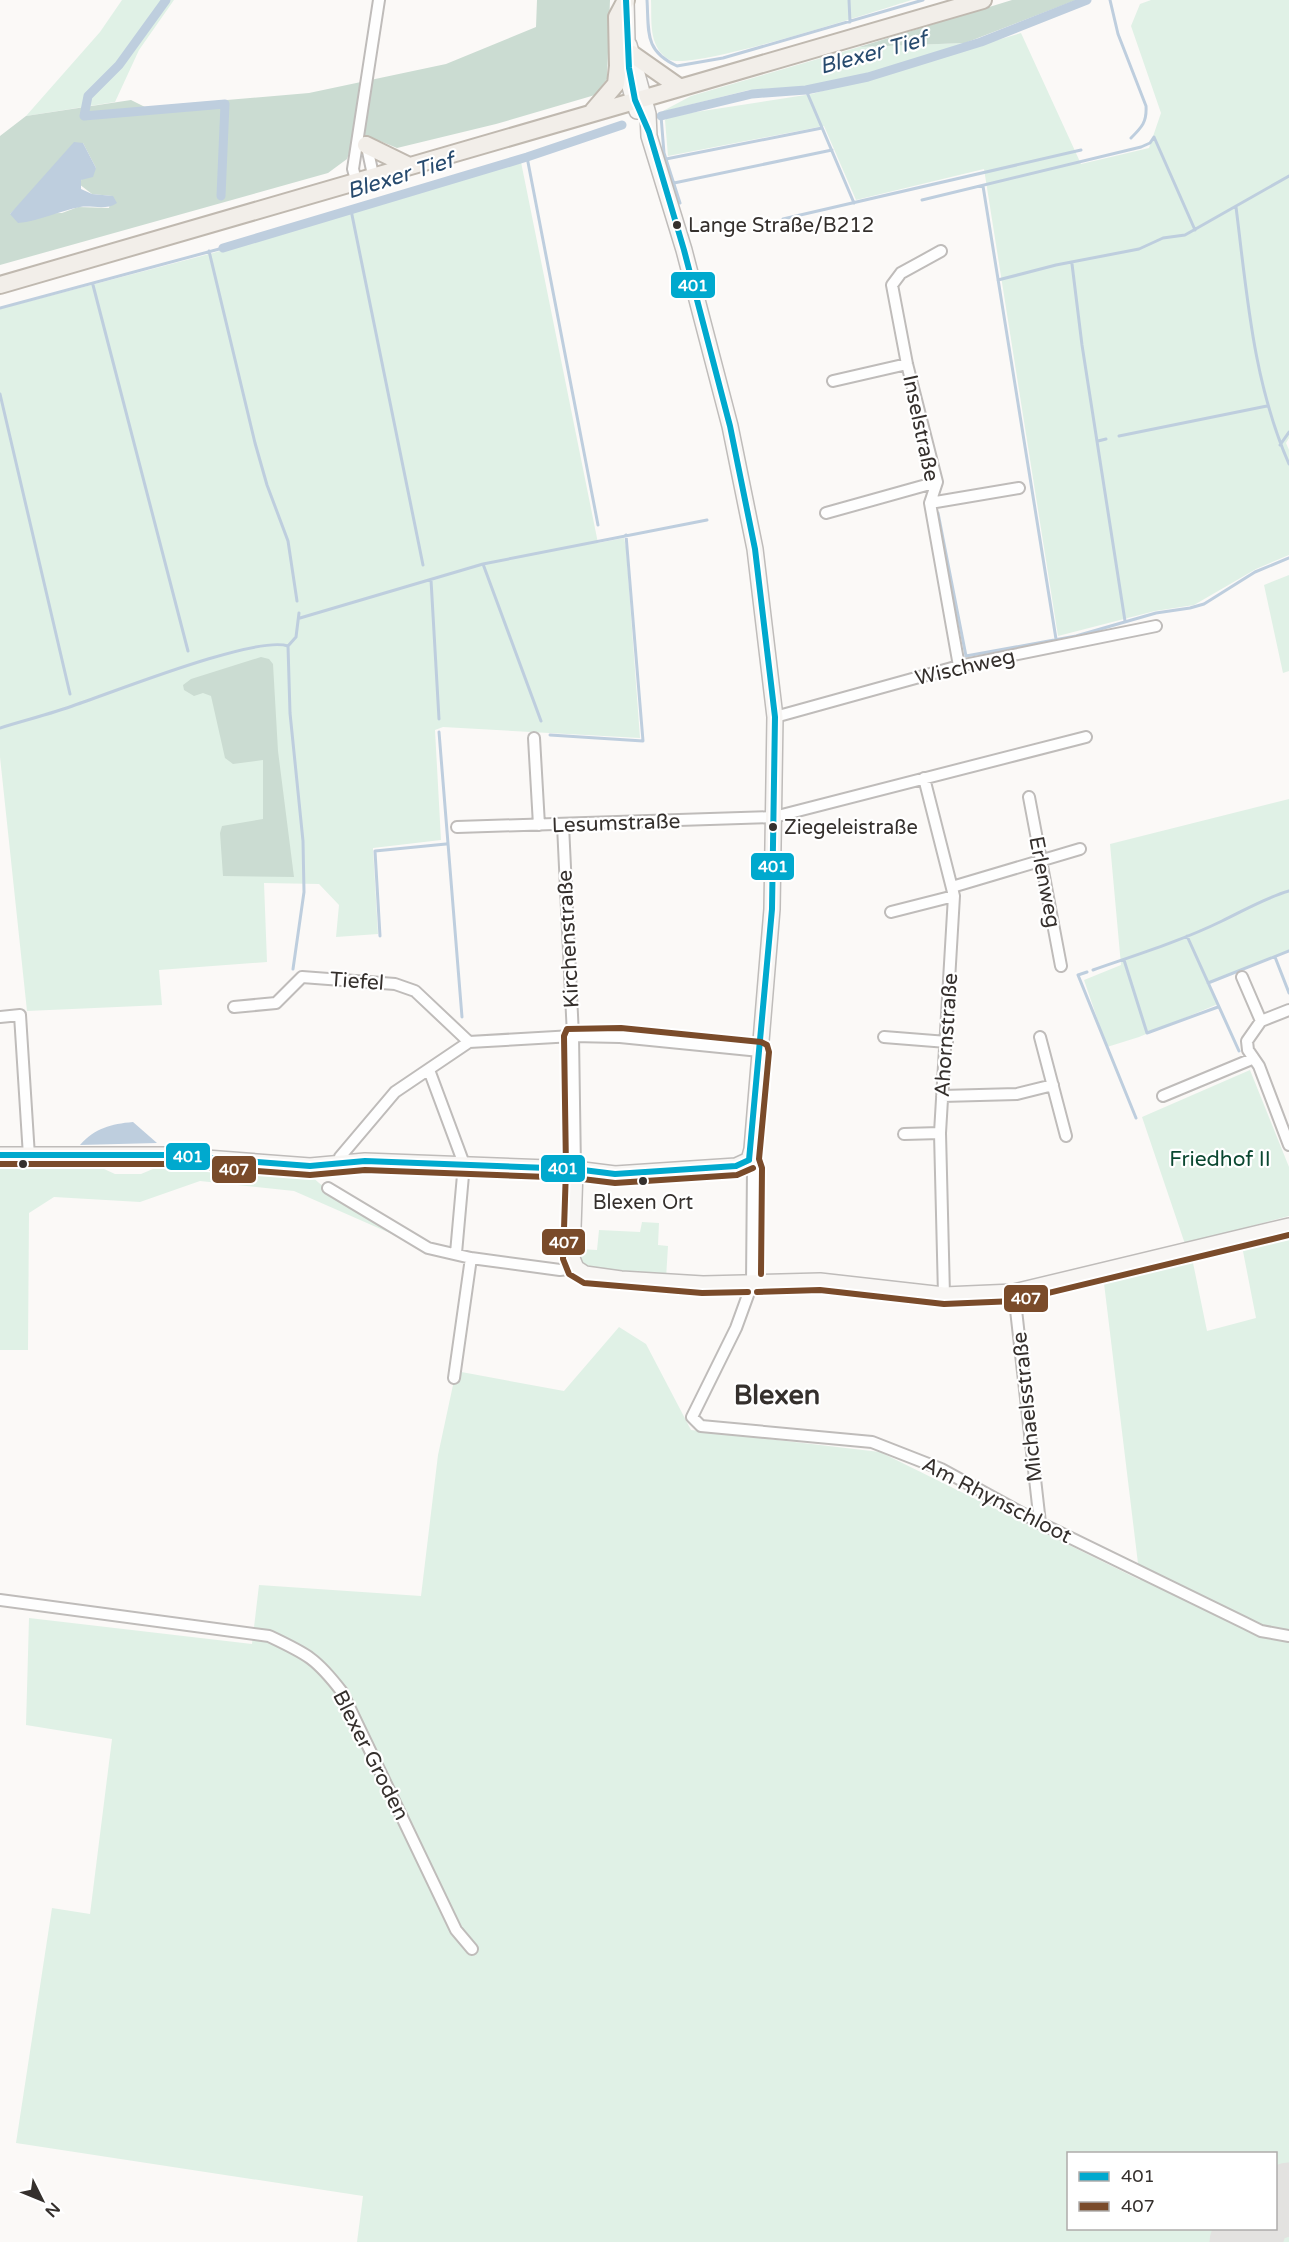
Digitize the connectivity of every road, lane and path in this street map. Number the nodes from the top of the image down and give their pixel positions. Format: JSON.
{"nodes":[{"id":1,"x":379,"y":0,"type":"edge"},
{"id":2,"x":626,"y":0,"type":"edge"},
{"id":3,"x":983,"y":0,"type":"edge"},
{"id":4,"x":630,"y":49,"type":"junction"},
{"id":5,"x":679,"y":87,"type":"junction"},
{"id":6,"x":638,"y":99,"type":"junction"},
{"id":7,"x":593,"y":111,"type":"junction"},
{"id":8,"x":361,"y":124,"type":"junction"},
{"id":9,"x":366,"y":145,"type":"junction"},
{"id":10,"x":407,"y":165,"type":"junction"},
{"id":11,"x":373,"y":175,"type":"junction"},
{"id":12,"x":356,"y":180,"type":"junction"},
{"id":13,"x":941,"y":251,"type":"dead end"},
{"id":14,"x":0,"y":285,"type":"edge"},
{"id":15,"x":908,"y":364,"type":"junction"},
{"id":16,"x":833,"y":381,"type":"dead end"},
{"id":17,"x":937,"y":482,"type":"junction"},
{"id":18,"x":1019,"y":488,"type":"dead end"},
{"id":19,"x":930,"y":503,"type":"junction"},
{"id":20,"x":826,"y":513,"type":"dead end"},
{"id":21,"x":1156,"y":626,"type":"dead end"},
{"id":22,"x":959,"y":666,"type":"junction"},
{"id":23,"x":776,"y":717,"type":"junction"},
{"id":24,"x":1086,"y":737,"type":"dead end"},
{"id":25,"x":534,"y":738,"type":"dead end"},
{"id":26,"x":924,"y":778,"type":"junction"},
{"id":27,"x":1029,"y":797,"type":"dead end"},
{"id":28,"x":774,"y":817,"type":"junction"},
{"id":29,"x":539,"y":825,"type":"junction"},
{"id":30,"x":563,"y":825,"type":"junction"},
{"id":31,"x":457,"y":826,"type":"dead end"},
{"id":32,"x":1080,"y":849,"type":"dead end"},
{"id":33,"x":1041,"y":859,"type":"junction"},
{"id":34,"x":953,"y":891,"type":"junction"},
{"id":35,"x":891,"y":912,"type":"dead end"},
{"id":36,"x":1061,"y":966,"type":"dead end"},
{"id":37,"x":1242,"y":977,"type":"dead end"},
{"id":38,"x":234,"y":1007,"type":"dead end"},
{"id":39,"x":1289,"y":1010,"type":"edge"},
{"id":40,"x":0,"y":1017,"type":"edge"},
{"id":41,"x":1262,"y":1021,"type":"junction"},
{"id":42,"x":573,"y":1036,"type":"junction"},
{"id":43,"x":884,"y":1037,"type":"dead end"},
{"id":44,"x":1040,"y":1037,"type":"dead end"},
{"id":45,"x":469,"y":1042,"type":"junction"},
{"id":46,"x":947,"y":1042,"type":"junction"},
{"id":47,"x":760,"y":1051,"type":"junction"},
{"id":48,"x":1252,"y":1059,"type":"junction"},
{"id":49,"x":429,"y":1070,"type":"junction"},
{"id":50,"x":1053,"y":1085,"type":"junction"},
{"id":51,"x":942,"y":1096,"type":"junction"},
{"id":52,"x":1163,"y":1096,"type":"dead end"},
{"id":53,"x":1285,"y":1126,"type":"edge"},
{"id":54,"x":940,"y":1133,"type":"junction"},
{"id":55,"x":904,"y":1134,"type":"dead end"},
{"id":56,"x":1066,"y":1136,"type":"dead end"},
{"id":57,"x":1289,"y":1145,"type":"edge"},
{"id":58,"x":0,"y":1155,"type":"edge"},
{"id":59,"x":29,"y":1156,"type":"junction"},
{"id":60,"x":749,"y":1160,"type":"junction"},
{"id":61,"x":338,"y":1163,"type":"junction"},
{"id":62,"x":464,"y":1164,"type":"junction"},
{"id":63,"x":575,"y":1169,"type":"junction"},
{"id":64,"x":328,"y":1188,"type":"dead end"},
{"id":65,"x":1289,"y":1226,"type":"edge"},
{"id":66,"x":456,"y":1253,"type":"junction"},
{"id":67,"x":471,"y":1258,"type":"junction"},
{"id":68,"x":576,"y":1268,"type":"junction"},
{"id":69,"x":752,"y":1284,"type":"junction"},
{"id":70,"x":1014,"y":1292,"type":"junction"},
{"id":71,"x":944,"y":1295,"type":"junction"},
{"id":72,"x":454,"y":1378,"type":"dead end"},
{"id":73,"x":1040,"y":1523,"type":"junction"},
{"id":74,"x":0,"y":1600,"type":"edge"},
{"id":75,"x":1289,"y":1636,"type":"edge"},
{"id":76,"x":472,"y":1949,"type":"dead end"}],
"edges":[{"from":1,"to":8,"type":"street"},
{"from":2,"to":4,"type":"street"},
{"from":2,"to":7,"type":"main road"},
{"from":3,"to":5,"type":"main road"},
{"from":4,"to":5,"type":"main road"},
{"from":4,"to":6,"type":"street"},
{"from":5,"to":6,"type":"main road"},
{"from":6,"to":7,"type":"main road"},
{"from":6,"to":23,"type":"street"},
{"from":7,"to":10,"type":"main road"},
{"from":8,"to":9,"type":"street"},
{"from":8,"to":12,"type":"street"},
{"from":9,"to":10,"type":"main road"},
{"from":9,"to":11,"type":"street"},
{"from":10,"to":11,"type":"main road"},
{"from":11,"to":12,"type":"main road"},
{"from":12,"to":14,"type":"main road"},
{"from":13,"to":15,"type":"street","name":"Inselstraße"},
{"from":15,"to":16,"type":"street"},
{"from":15,"to":17,"type":"street","name":"Inselstraße"},
{"from":17,"to":19,"type":"street","name":"Inselstraße"},
{"from":17,"to":20,"type":"street"},
{"from":18,"to":19,"type":"street"},
{"from":19,"to":22,"type":"street","name":"Inselstraße"},
{"from":21,"to":22,"type":"street","name":"Wischweg"},
{"from":22,"to":23,"type":"street","name":"Wischweg"},
{"from":23,"to":28,"type":"street"},
{"from":24,"to":26,"type":"street"},
{"from":25,"to":29,"type":"street"},
{"from":26,"to":28,"type":"street"},
{"from":26,"to":34,"type":"street","name":"Ahornstraße"},
{"from":27,"to":33,"type":"street","name":"Erlenweg"},
{"from":28,"to":30,"type":"street","name":"Lesumstraße"},
{"from":28,"to":47,"type":"street"},
{"from":29,"to":30,"type":"street","name":"Lesumstraße"},
{"from":29,"to":31,"type":"street","name":"Lesumstraße"},
{"from":30,"to":42,"type":"street","name":"Kirchenstraße"},
{"from":32,"to":33,"type":"street"},
{"from":33,"to":34,"type":"street"},
{"from":33,"to":36,"type":"street","name":"Erlenweg"},
{"from":34,"to":35,"type":"street"},
{"from":34,"to":46,"type":"street","name":"Ahornstraße"},
{"from":37,"to":41,"type":"street"},
{"from":38,"to":45,"type":"street","name":"Tiefel"},
{"from":39,"to":41,"type":"street"},
{"from":40,"to":59,"type":"street"},
{"from":41,"to":48,"type":"street"},
{"from":42,"to":45,"type":"street"},
{"from":42,"to":47,"type":"street"},
{"from":42,"to":63,"type":"street","name":"Kirchenstraße"},
{"from":43,"to":46,"type":"street"},
{"from":44,"to":50,"type":"street"},
{"from":45,"to":49,"type":"street"},
{"from":46,"to":51,"type":"street","name":"Ahornstraße"},
{"from":47,"to":60,"type":"street"},
{"from":48,"to":52,"type":"street"},
{"from":48,"to":53,"type":"street"},
{"from":49,"to":61,"type":"street"},
{"from":49,"to":62,"type":"street"},
{"from":50,"to":51,"type":"street"},
{"from":50,"to":56,"type":"street"},
{"from":51,"to":54,"type":"street","name":"Ahornstraße"},
{"from":53,"to":57,"type":"street"},
{"from":54,"to":55,"type":"street"},
{"from":54,"to":71,"type":"street","name":"Ahornstraße"},
{"from":58,"to":59,"type":"street"},
{"from":59,"to":61,"type":"street"},
{"from":60,"to":63,"type":"street"},
{"from":60,"to":69,"type":"street"},
{"from":61,"to":62,"type":"street"},
{"from":62,"to":63,"type":"street"},
{"from":62,"to":66,"type":"street"},
{"from":63,"to":68,"type":"street","name":"Kirchenstraße"},
{"from":64,"to":66,"type":"street"},
{"from":65,"to":70,"type":"street"},
{"from":66,"to":67,"type":"street"},
{"from":67,"to":68,"type":"street"},
{"from":67,"to":72,"type":"street"},
{"from":68,"to":69,"type":"street"},
{"from":69,"to":71,"type":"street"},
{"from":69,"to":73,"type":"street","name":"Am Rhynschloot"},
{"from":70,"to":71,"type":"street"},
{"from":70,"to":73,"type":"street","name":"Michaelsstraße"},
{"from":73,"to":75,"type":"street","name":"Am Rhynschloot"},
{"from":74,"to":76,"type":"street","name":"Blexer Groden"}]}
